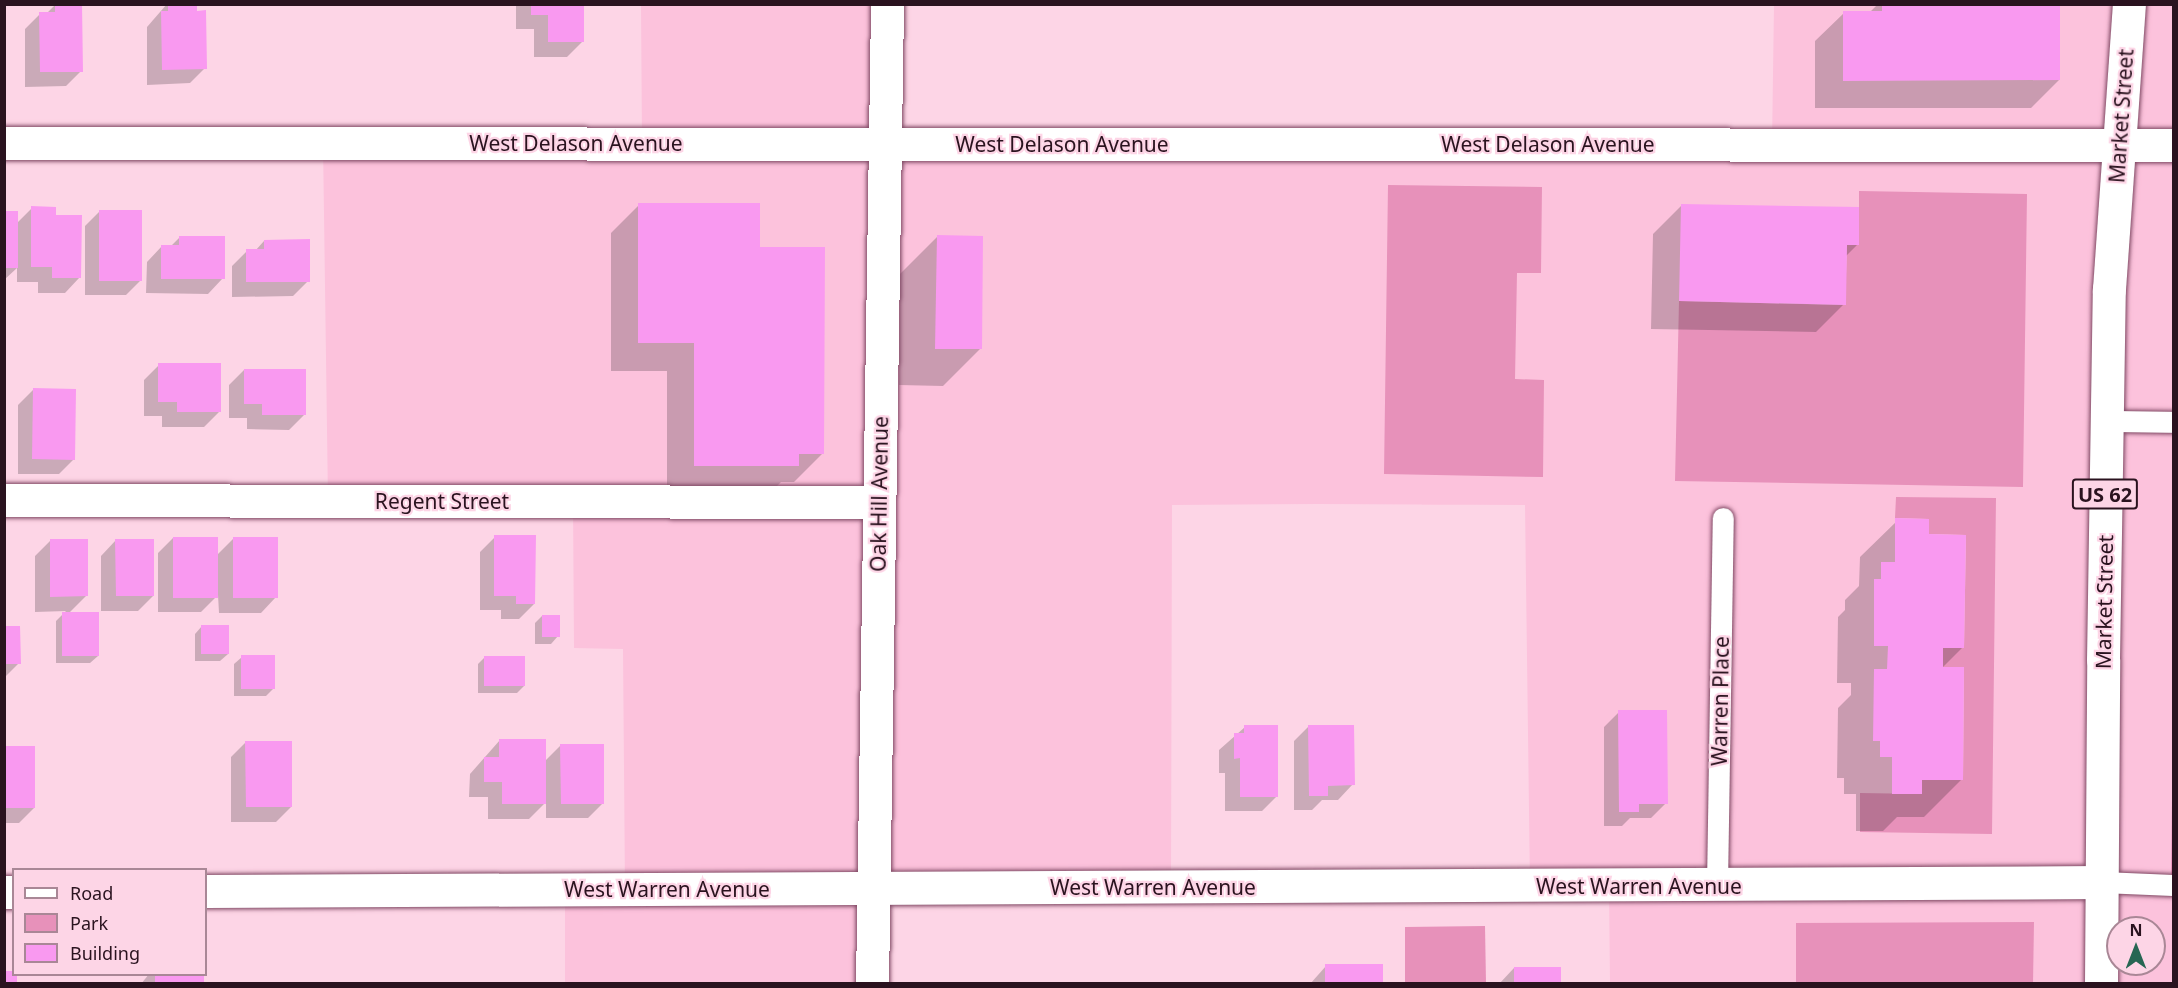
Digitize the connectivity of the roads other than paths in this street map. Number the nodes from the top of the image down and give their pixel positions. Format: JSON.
{"nodes":[{"id":1,"x":886,"y":4,"type":"edge"},
{"id":2,"x":2129,"y":4,"type":"edge"},
{"id":3,"x":4,"y":142,"type":"edge"},
{"id":4,"x":885,"y":144,"type":"junction"},
{"id":5,"x":2119,"y":145,"type":"junction"},
{"id":6,"x":2174,"y":145,"type":"edge"},
{"id":7,"x":2106,"y":422,"type":"junction"},
{"id":8,"x":2174,"y":422,"type":"edge"},
{"id":9,"x":4,"y":500,"type":"edge"},
{"id":10,"x":879,"y":502,"type":"junction"},
{"id":11,"x":1723,"y":518,"type":"dead end"},
{"id":12,"x":2101,"y":882,"type":"junction"},
{"id":13,"x":1717,"y":885,"type":"junction"},
{"id":14,"x":2174,"y":885,"type":"edge"},
{"id":15,"x":873,"y":888,"type":"junction"},
{"id":16,"x":207,"y":891,"type":"edge"},
{"id":17,"x":872,"y":984,"type":"edge"},
{"id":18,"x":2101,"y":984,"type":"edge"}],
"edges":[{"from":1,"to":4,"type":"street","name":"Oak Hill Avenue"},
{"from":2,"to":5,"type":"street","name":"Market Street","number":"US 62"},
{"from":3,"to":4,"type":"street","name":"West Delason Avenue"},
{"from":4,"to":5,"type":"street","name":"West Delason Avenue"},
{"from":4,"to":10,"type":"street","name":"Oak Hill Avenue"},
{"from":5,"to":6,"type":"street","name":"West Delason Avenue"},
{"from":5,"to":7,"type":"street","name":"Market Street","number":"US 62"},
{"from":7,"to":8,"type":"lane"},
{"from":7,"to":12,"type":"street","name":"Market Street","number":"US 62"},
{"from":9,"to":10,"type":"street","name":"Regent Street"},
{"from":10,"to":15,"type":"street","name":"Oak Hill Avenue"},
{"from":11,"to":13,"type":"lane","name":"Warren Place"},
{"from":12,"to":13,"type":"street","name":"West Warren Avenue"},
{"from":12,"to":14,"type":"lane"},
{"from":12,"to":18,"type":"street","name":"Market Street","number":"US 62"},
{"from":13,"to":15,"type":"street","name":"West Warren Avenue"},
{"from":15,"to":16,"type":"street","name":"West Warren Avenue"},
{"from":15,"to":17,"type":"street","name":"Oak Hill Avenue"}]}
